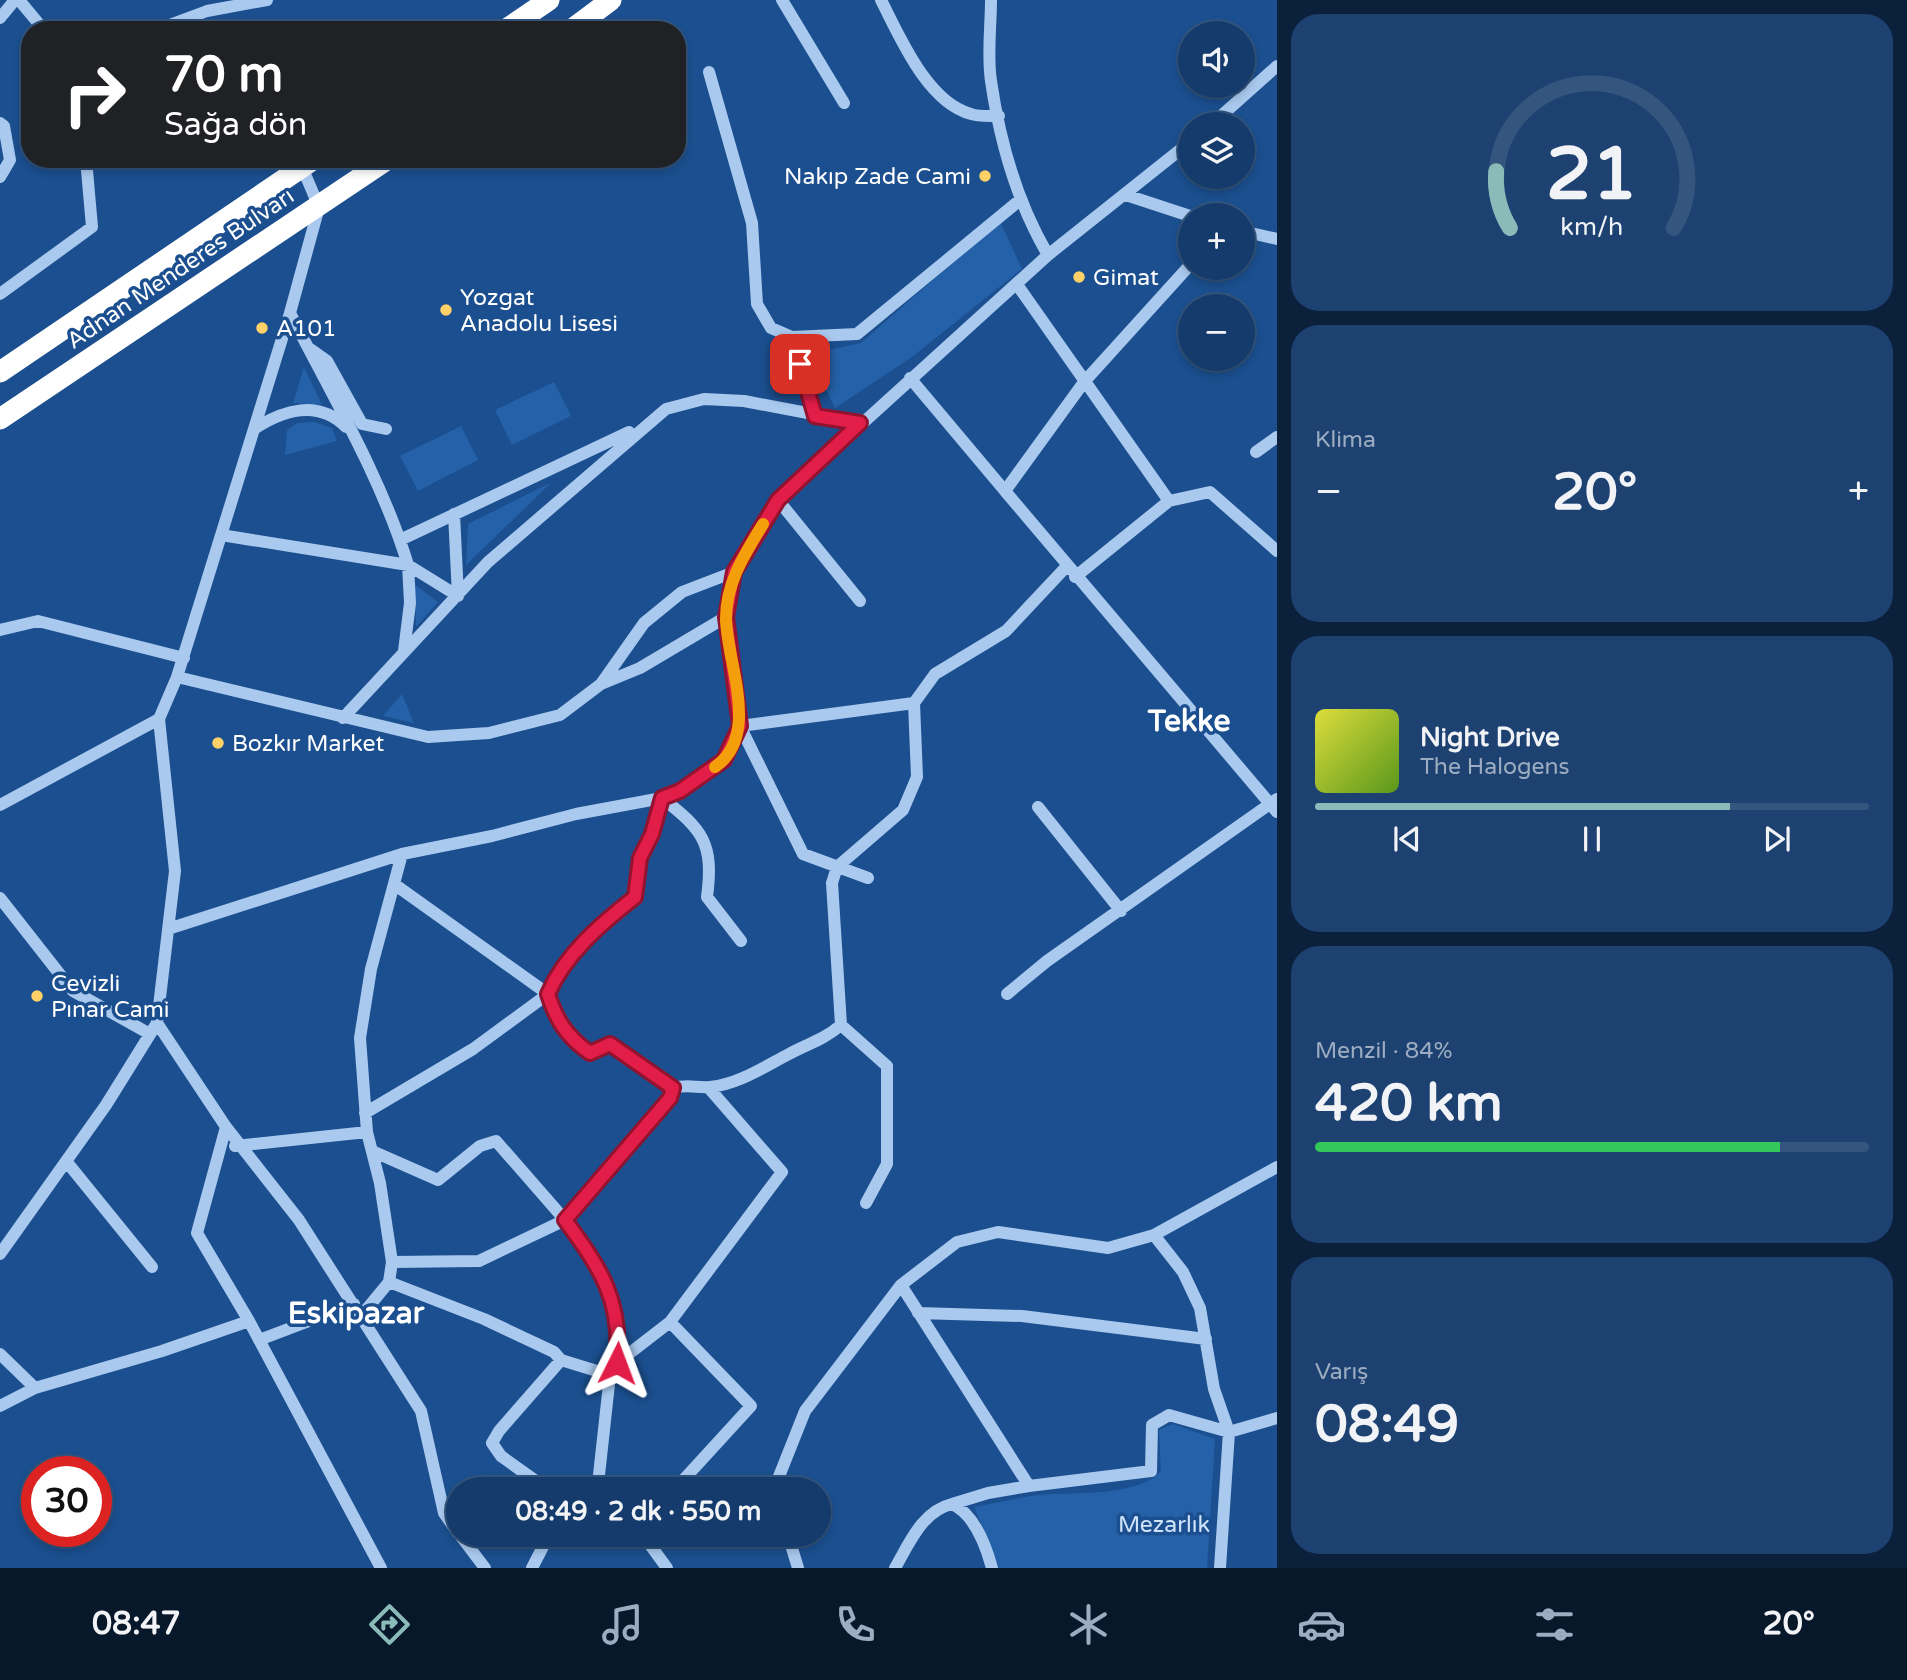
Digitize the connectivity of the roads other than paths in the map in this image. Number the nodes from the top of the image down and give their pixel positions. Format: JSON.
{"nodes":[{"id":1,"x":17,"y":0,"type":"edge"},
{"id":2,"x":267,"y":0,"type":"edge"},
{"id":3,"x":549,"y":0,"type":"edge"},
{"id":4,"x":613,"y":0,"type":"edge"},
{"id":5,"x":782,"y":0,"type":"edge"},
{"id":6,"x":881,"y":0,"type":"edge"},
{"id":7,"x":991,"y":0,"type":"edge"},
{"id":8,"x":0,"y":18,"type":"edge"},
{"id":9,"x":36,"y":21,"type":"edge"},
{"id":10,"x":178,"y":21,"type":"edge"},
{"id":11,"x":518,"y":21,"type":"edge"},
{"id":12,"x":584,"y":21,"type":"edge"},
{"id":13,"x":1277,"y":66,"type":"edge"},
{"id":14,"x":709,"y":72,"type":"dead end"},
{"id":15,"x":844,"y":103,"type":"dead end"},
{"id":16,"x":1225,"y":112,"type":"edge"},
{"id":17,"x":999,"y":116,"type":"junction"},
{"id":18,"x":0,"y":123,"type":"edge"},
{"id":19,"x":1178,"y":152,"type":"edge"},
{"id":20,"x":87,"y":168,"type":"edge"},
{"id":21,"x":301,"y":168,"type":"edge"},
{"id":22,"x":309,"y":168,"type":"edge"},
{"id":23,"x":375,"y":168,"type":"edge"},
{"id":24,"x":0,"y":177,"type":"edge"},
{"id":25,"x":1126,"y":195,"type":"junction"},
{"id":26,"x":1020,"y":200,"type":"junction"},
{"id":27,"x":319,"y":207,"type":"junction"},
{"id":28,"x":1178,"y":212,"type":"edge"},
{"id":29,"x":1255,"y":234,"type":"edge"},
{"id":30,"x":1277,"y":239,"type":"edge"},
{"id":31,"x":1048,"y":256,"type":"junction"},
{"id":32,"x":1178,"y":278,"type":"edge"},
{"id":33,"x":1018,"y":286,"type":"junction"},
{"id":34,"x":0,"y":294,"type":"edge"},
{"id":35,"x":290,"y":313,"type":"junction"},
{"id":36,"x":792,"y":337,"type":"junction"},
{"id":37,"x":307,"y":347,"type":"junction"},
{"id":38,"x":0,"y":372,"type":"edge"},
{"id":39,"x":910,"y":378,"type":"junction"},
{"id":40,"x":1084,"y":382,"type":"junction"},
{"id":41,"x":815,"y":416,"type":"junction"},
{"id":42,"x":0,"y":419,"type":"edge"},
{"id":43,"x":860,"y":423,"type":"junction"},
{"id":44,"x":646,"y":425,"type":"junction"},
{"id":45,"x":254,"y":429,"type":"junction"},
{"id":46,"x":386,"y":429,"type":"dead end"},
{"id":47,"x":350,"y":431,"type":"junction"},
{"id":48,"x":1277,"y":437,"type":"edge"},
{"id":49,"x":1255,"y":452,"type":"dead end"},
{"id":50,"x":1005,"y":491,"type":"junction"},
{"id":51,"x":778,"y":500,"type":"junction"},
{"id":52,"x":1169,"y":501,"type":"junction"},
{"id":53,"x":454,"y":514,"type":"junction"},
{"id":54,"x":221,"y":535,"type":"junction"},
{"id":55,"x":400,"y":540,"type":"junction"},
{"id":56,"x":1277,"y":551,"type":"edge"},
{"id":57,"x":408,"y":565,"type":"junction"},
{"id":58,"x":734,"y":572,"type":"junction"},
{"id":59,"x":1070,"y":572,"type":"junction"},
{"id":60,"x":458,"y":596,"type":"junction"},
{"id":61,"x":860,"y":601,"type":"dead end"},
{"id":62,"x":726,"y":617,"type":"junction"},
{"id":63,"x":0,"y":630,"type":"edge"},
{"id":64,"x":404,"y":652,"type":"junction"},
{"id":65,"x":184,"y":658,"type":"junction"},
{"id":66,"x":177,"y":677,"type":"junction"},
{"id":67,"x":601,"y":684,"type":"junction"},
{"id":68,"x":914,"y":703,"type":"junction"},
{"id":69,"x":343,"y":718,"type":"junction"},
{"id":70,"x":159,"y":719,"type":"junction"},
{"id":71,"x":740,"y":726,"type":"junction"},
{"id":72,"x":662,"y":798,"type":"junction"},
{"id":73,"x":0,"y":805,"type":"edge"},
{"id":74,"x":1274,"y":805,"type":"edge"},
{"id":75,"x":1038,"y":807,"type":"dead end"},
{"id":76,"x":402,"y":854,"type":"junction"},
{"id":77,"x":837,"y":867,"type":"junction"},
{"id":78,"x":868,"y":878,"type":"dead end"},
{"id":79,"x":394,"y":884,"type":"junction"},
{"id":80,"x":0,"y":898,"type":"edge"},
{"id":81,"x":1121,"y":911,"type":"junction"},
{"id":82,"x":168,"y":929,"type":"junction"},
{"id":83,"x":741,"y":941,"type":"dead end"},
{"id":84,"x":548,"y":994,"type":"junction"},
{"id":85,"x":1007,"y":994,"type":"dead end"},
{"id":86,"x":841,"y":1026,"type":"junction"},
{"id":87,"x":154,"y":1029,"type":"junction"},
{"id":88,"x":708,"y":1087,"type":"junction"},
{"id":89,"x":673,"y":1088,"type":"junction"},
{"id":90,"x":365,"y":1113,"type":"junction"},
{"id":91,"x":226,"y":1127,"type":"junction"},
{"id":92,"x":367,"y":1132,"type":"junction"},
{"id":93,"x":241,"y":1146,"type":"junction"},
{"id":94,"x":221,"y":1147,"type":"junction"},
{"id":95,"x":372,"y":1151,"type":"junction"},
{"id":96,"x":66,"y":1161,"type":"junction"},
{"id":97,"x":1277,"y":1166,"type":"edge"},
{"id":98,"x":866,"y":1203,"type":"dead end"},
{"id":99,"x":565,"y":1220,"type":"junction"},
{"id":100,"x":1154,"y":1234,"type":"junction"},
{"id":101,"x":0,"y":1254,"type":"edge"},
{"id":102,"x":392,"y":1262,"type":"junction"},
{"id":103,"x":152,"y":1267,"type":"dead end"},
{"id":104,"x":389,"y":1282,"type":"junction"},
{"id":105,"x":901,"y":1285,"type":"junction"},
{"id":106,"x":354,"y":1304,"type":"junction"},
{"id":107,"x":918,"y":1313,"type":"junction"},
{"id":108,"x":361,"y":1316,"type":"junction"},
{"id":109,"x":249,"y":1321,"type":"junction"},
{"id":110,"x":670,"y":1322,"type":"junction"},
{"id":111,"x":1206,"y":1339,"type":"junction"},
{"id":112,"x":259,"y":1340,"type":"junction"},
{"id":113,"x":0,"y":1354,"type":"edge"},
{"id":114,"x":561,"y":1360,"type":"junction"},
{"id":115,"x":614,"y":1369,"type":"junction"},
{"id":116,"x":35,"y":1388,"type":"junction"},
{"id":117,"x":0,"y":1406,"type":"edge"},
{"id":118,"x":1277,"y":1418,"type":"edge"},
{"id":119,"x":1229,"y":1433,"type":"junction"},
{"id":120,"x":530,"y":1477,"type":"edge"},
{"id":121,"x":602,"y":1477,"type":"edge"},
{"id":122,"x":686,"y":1477,"type":"edge"},
{"id":123,"x":779,"y":1477,"type":"edge"},
{"id":124,"x":1029,"y":1486,"type":"junction"},
{"id":125,"x":952,"y":1504,"type":"junction"},
{"id":126,"x":446,"y":1516,"type":"edge"},
{"id":127,"x":469,"y":1547,"type":"edge"},
{"id":128,"x":543,"y":1547,"type":"edge"},
{"id":129,"x":652,"y":1547,"type":"edge"},
{"id":130,"x":792,"y":1547,"type":"edge"},
{"id":131,"x":381,"y":1568,"type":"edge"},
{"id":132,"x":485,"y":1568,"type":"edge"},
{"id":133,"x":532,"y":1568,"type":"edge"},
{"id":134,"x":667,"y":1568,"type":"edge"},
{"id":135,"x":798,"y":1568,"type":"edge"},
{"id":136,"x":895,"y":1568,"type":"edge"},
{"id":137,"x":992,"y":1568,"type":"edge"},
{"id":138,"x":1220,"y":1568,"type":"edge"}],
"edges":[{"from":1,"to":8,"type":"street"},
{"from":1,"to":9,"type":"street"},
{"from":2,"to":10,"type":"street"},
{"from":3,"to":11,"type":"highway"},
{"from":4,"to":12,"type":"highway"},
{"from":5,"to":15,"type":"street"},
{"from":6,"to":17,"type":"street"},
{"from":7,"to":17,"type":"street"},
{"from":13,"to":16,"type":"street"},
{"from":14,"to":36,"type":"street"},
{"from":17,"to":26,"type":"street"},
{"from":18,"to":24,"type":"street"},
{"from":19,"to":25,"type":"street"},
{"from":20,"to":34,"type":"street"},
{"from":21,"to":38,"type":"highway","name":"Adnan Menderes Bulvarı"},
{"from":22,"to":27,"type":"street"},
{"from":23,"to":27,"type":"highway","name":"Adnan Menderes Bulvarı"},
{"from":25,"to":28,"type":"street"},
{"from":25,"to":31,"type":"street"},
{"from":26,"to":31,"type":"street"},
{"from":26,"to":36,"type":"street"},
{"from":27,"to":35,"type":"street"},
{"from":27,"to":42,"type":"highway","name":"Adnan Menderes Bulvarı"},
{"from":29,"to":30,"type":"street"},
{"from":31,"to":33,"type":"street"},
{"from":32,"to":40,"type":"street"},
{"from":33,"to":39,"type":"street"},
{"from":33,"to":40,"type":"street"},
{"from":35,"to":37,"type":"street"},
{"from":35,"to":45,"type":"street"},
{"from":36,"to":41,"type":"street"},
{"from":37,"to":46,"type":"street"},
{"from":37,"to":47,"type":"street"},
{"from":39,"to":43,"type":"street"},
{"from":39,"to":50,"type":"street"},
{"from":40,"to":50,"type":"street"},
{"from":40,"to":52,"type":"street"},
{"from":41,"to":43,"type":"street"},
{"from":41,"to":44,"type":"street"},
{"from":43,"to":51,"type":"street"},
{"from":44,"to":53,"type":"street"},
{"from":44,"to":60,"type":"street"},
{"from":45,"to":47,"type":"street"},
{"from":45,"to":54,"type":"street"},
{"from":47,"to":55,"type":"street"},
{"from":48,"to":49,"type":"street"},
{"from":50,"to":59,"type":"street"},
{"from":51,"to":58,"type":"street"},
{"from":51,"to":61,"type":"street"},
{"from":52,"to":56,"type":"street"},
{"from":52,"to":59,"type":"street"},
{"from":53,"to":55,"type":"street"},
{"from":53,"to":60,"type":"street"},
{"from":54,"to":57,"type":"street"},
{"from":54,"to":65,"type":"street"},
{"from":55,"to":57,"type":"street"},
{"from":57,"to":60,"type":"street"},
{"from":57,"to":64,"type":"street"},
{"from":58,"to":62,"type":"street"},
{"from":58,"to":67,"type":"street"},
{"from":59,"to":68,"type":"street"},
{"from":59,"to":74,"type":"street"},
{"from":60,"to":64,"type":"street"},
{"from":62,"to":67,"type":"street"},
{"from":62,"to":71,"type":"street"},
{"from":63,"to":65,"type":"street"},
{"from":64,"to":69,"type":"street"},
{"from":65,"to":66,"type":"street"},
{"from":66,"to":69,"type":"street"},
{"from":66,"to":70,"type":"street"},
{"from":67,"to":69,"type":"street"},
{"from":68,"to":71,"type":"street"},
{"from":68,"to":77,"type":"street"},
{"from":70,"to":73,"type":"street"},
{"from":70,"to":82,"type":"street"},
{"from":71,"to":72,"type":"street"},
{"from":71,"to":77,"type":"street"},
{"from":72,"to":76,"type":"street"},
{"from":72,"to":83,"type":"street"},
{"from":72,"to":84,"type":"street"},
{"from":74,"to":81,"type":"street"},
{"from":75,"to":81,"type":"street"},
{"from":76,"to":79,"type":"street"},
{"from":76,"to":82,"type":"street"},
{"from":77,"to":78,"type":"street"},
{"from":77,"to":86,"type":"street"},
{"from":79,"to":84,"type":"street"},
{"from":79,"to":90,"type":"street"},
{"from":80,"to":87,"type":"street"},
{"from":81,"to":85,"type":"street"},
{"from":82,"to":87,"type":"street"},
{"from":84,"to":89,"type":"street"},
{"from":84,"to":90,"type":"street"},
{"from":86,"to":88,"type":"street"},
{"from":86,"to":98,"type":"street"},
{"from":87,"to":91,"type":"street"},
{"from":87,"to":96,"type":"street"},
{"from":88,"to":89,"type":"street"},
{"from":88,"to":110,"type":"street"},
{"from":89,"to":99,"type":"street"},
{"from":90,"to":92,"type":"street"},
{"from":91,"to":93,"type":"street"},
{"from":91,"to":94,"type":"street"},
{"from":92,"to":93,"type":"street"},
{"from":92,"to":95,"type":"street"},
{"from":93,"to":94,"type":"street"},
{"from":93,"to":106,"type":"street"},
{"from":94,"to":109,"type":"street"},
{"from":95,"to":99,"type":"street"},
{"from":95,"to":102,"type":"street"},
{"from":96,"to":101,"type":"street"},
{"from":96,"to":103,"type":"street"},
{"from":97,"to":100,"type":"street"},
{"from":99,"to":102,"type":"street"},
{"from":99,"to":115,"type":"street"},
{"from":100,"to":105,"type":"street"},
{"from":100,"to":111,"type":"street"},
{"from":102,"to":104,"type":"street"},
{"from":104,"to":108,"type":"street"},
{"from":104,"to":114,"type":"street"},
{"from":105,"to":107,"type":"street"},
{"from":105,"to":123,"type":"street"},
{"from":106,"to":108,"type":"street"},
{"from":106,"to":112,"type":"street"},
{"from":107,"to":111,"type":"street"},
{"from":107,"to":124,"type":"street"},
{"from":108,"to":126,"type":"street"},
{"from":109,"to":112,"type":"street"},
{"from":109,"to":116,"type":"street"},
{"from":110,"to":115,"type":"street"},
{"from":110,"to":122,"type":"street"},
{"from":111,"to":119,"type":"street"},
{"from":112,"to":131,"type":"street"},
{"from":113,"to":116,"type":"street"},
{"from":114,"to":115,"type":"street"},
{"from":114,"to":120,"type":"street"},
{"from":115,"to":121,"type":"street"},
{"from":116,"to":117,"type":"street"},
{"from":118,"to":119,"type":"street"},
{"from":119,"to":124,"type":"street"},
{"from":119,"to":138,"type":"street"},
{"from":124,"to":125,"type":"street"},
{"from":125,"to":136,"type":"street"},
{"from":125,"to":137,"type":"street"},
{"from":127,"to":132,"type":"street"},
{"from":128,"to":133,"type":"street"},
{"from":129,"to":134,"type":"street"},
{"from":130,"to":135,"type":"street"}]}
